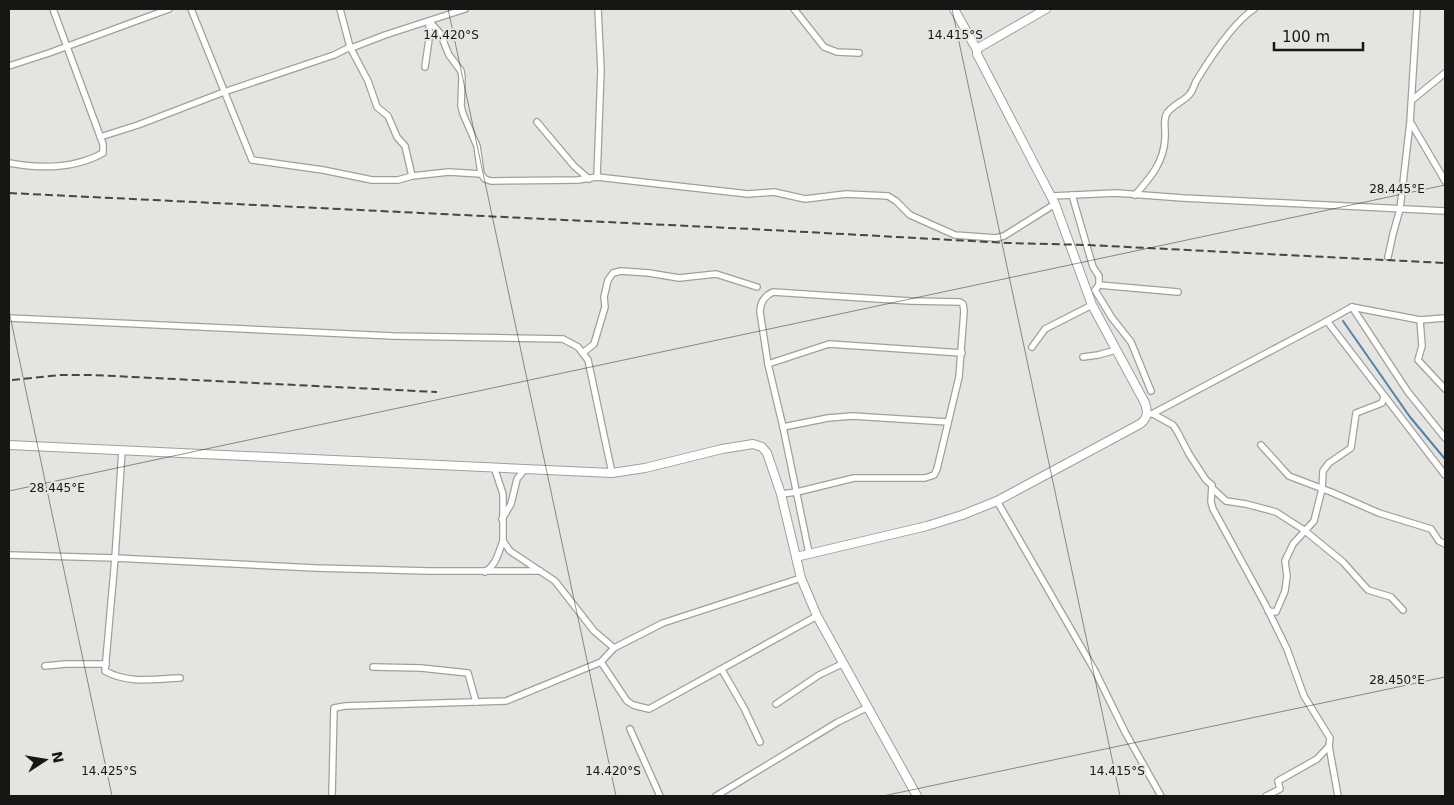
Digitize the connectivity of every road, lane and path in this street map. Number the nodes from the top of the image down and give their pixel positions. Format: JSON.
{"nodes":[{"id":1,"x":52,"y":9,"type":"edge"},
{"id":2,"x":169,"y":9,"type":"edge"},
{"id":3,"x":191,"y":9,"type":"edge"},
{"id":4,"x":340,"y":9,"type":"edge"},
{"id":5,"x":465,"y":9,"type":"edge"},
{"id":6,"x":598,"y":9,"type":"edge"},
{"id":7,"x":794,"y":9,"type":"edge"},
{"id":8,"x":954,"y":9,"type":"edge"},
{"id":9,"x":1046,"y":9,"type":"edge"},
{"id":10,"x":1254,"y":9,"type":"edge"},
{"id":11,"x":1417,"y":9,"type":"edge"},
{"id":12,"x":428,"y":21,"type":"junction"},
{"id":13,"x":67,"y":46,"type":"junction"},
{"id":14,"x":350,"y":47,"type":"junction"},
{"id":15,"x":977,"y":50,"type":"junction"},
{"id":16,"x":859,"y":53,"type":"dead end"},
{"id":17,"x":9,"y":66,"type":"edge"},
{"id":18,"x":425,"y":67,"type":"dead end"},
{"id":19,"x":1445,"y":73,"type":"edge"},
{"id":20,"x":224,"y":92,"type":"junction"},
{"id":21,"x":1412,"y":100,"type":"junction"},
{"id":22,"x":537,"y":122,"type":"dead end"},
{"id":23,"x":1410,"y":122,"type":"junction"},
{"id":24,"x":100,"y":137,"type":"junction"},
{"id":25,"x":9,"y":163,"type":"edge"},
{"id":26,"x":1436,"y":166,"type":"junction"},
{"id":27,"x":1445,"y":170,"type":"edge"},
{"id":28,"x":481,"y":174,"type":"junction"},
{"id":29,"x":412,"y":176,"type":"junction"},
{"id":30,"x":597,"y":178,"type":"junction"},
{"id":31,"x":589,"y":179,"type":"junction"},
{"id":32,"x":1445,"y":181,"type":"edge"},
{"id":33,"x":1072,"y":195,"type":"junction"},
{"id":34,"x":1135,"y":195,"type":"junction"},
{"id":35,"x":1052,"y":196,"type":"junction"},
{"id":36,"x":1056,"y":204,"type":"junction"},
{"id":37,"x":1400,"y":209,"type":"junction"},
{"id":38,"x":1445,"y":211,"type":"edge"},
{"id":39,"x":1388,"y":257,"type":"dead end"},
{"id":40,"x":1099,"y":285,"type":"junction"},
{"id":41,"x":757,"y":287,"type":"dead end"},
{"id":42,"x":1178,"y":292,"type":"dead end"},
{"id":43,"x":1092,"y":305,"type":"junction"},
{"id":44,"x":1352,"y":307,"type":"junction"},
{"id":45,"x":9,"y":318,"type":"edge"},
{"id":46,"x":1445,"y":318,"type":"edge"},
{"id":47,"x":1420,"y":320,"type":"junction"},
{"id":48,"x":1327,"y":321,"type":"junction"},
{"id":49,"x":1032,"y":347,"type":"dead end"},
{"id":50,"x":1116,"y":350,"type":"junction"},
{"id":51,"x":584,"y":352,"type":"junction"},
{"id":52,"x":962,"y":353,"type":"junction"},
{"id":53,"x":1083,"y":357,"type":"dead end"},
{"id":54,"x":768,"y":364,"type":"junction"},
{"id":55,"x":1445,"y":389,"type":"edge"},
{"id":56,"x":1151,"y":391,"type":"dead end"},
{"id":57,"x":1384,"y":396,"type":"junction"},
{"id":58,"x":1150,"y":414,"type":"junction"},
{"id":59,"x":948,"y":422,"type":"junction"},
{"id":60,"x":784,"y":427,"type":"junction"},
{"id":61,"x":1445,"y":438,"type":"edge"},
{"id":62,"x":9,"y":445,"type":"edge"},
{"id":63,"x":1261,"y":445,"type":"dead end"},
{"id":64,"x":122,"y":451,"type":"junction"},
{"id":65,"x":494,"y":467,"type":"junction"},
{"id":66,"x":525,"y":468,"type":"junction"},
{"id":67,"x":612,"y":473,"type":"junction"},
{"id":68,"x":1445,"y":475,"type":"edge"},
{"id":69,"x":1212,"y":488,"type":"junction"},
{"id":70,"x":1322,"y":489,"type":"junction"},
{"id":71,"x":797,"y":492,"type":"junction"},
{"id":72,"x":781,"y":494,"type":"junction"},
{"id":73,"x":997,"y":501,"type":"junction"},
{"id":74,"x":502,"y":519,"type":"junction"},
{"id":75,"x":1304,"y":530,"type":"junction"},
{"id":76,"x":504,"y":541,"type":"junction"},
{"id":77,"x":1445,"y":544,"type":"edge"},
{"id":78,"x":809,"y":553,"type":"junction"},
{"id":79,"x":9,"y":555,"type":"edge"},
{"id":80,"x":796,"y":557,"type":"junction"},
{"id":81,"x":115,"y":558,"type":"junction"},
{"id":82,"x":485,"y":572,"type":"junction"},
{"id":83,"x":540,"y":572,"type":"junction"},
{"id":84,"x":801,"y":578,"type":"junction"},
{"id":85,"x":1404,"y":610,"type":"dead end"},
{"id":86,"x":1268,"y":611,"type":"junction"},
{"id":87,"x":818,"y":616,"type":"junction"},
{"id":88,"x":614,"y":648,"type":"junction"},
{"id":89,"x":601,"y":662,"type":"junction"},
{"id":90,"x":844,"y":663,"type":"junction"},
{"id":91,"x":106,"y":664,"type":"junction"},
{"id":92,"x":46,"y":666,"type":"dead end"},
{"id":93,"x":373,"y":667,"type":"dead end"},
{"id":94,"x":722,"y":670,"type":"junction"},
{"id":95,"x":180,"y":678,"type":"dead end"},
{"id":96,"x":476,"y":702,"type":"junction"},
{"id":97,"x":776,"y":704,"type":"dead end"},
{"id":98,"x":868,"y":707,"type":"junction"},
{"id":99,"x":630,"y":729,"type":"dead end"},
{"id":100,"x":760,"y":742,"type":"dead end"},
{"id":101,"x":1329,"y":746,"type":"junction"},
{"id":102,"x":332,"y":796,"type":"edge"},
{"id":103,"x":660,"y":796,"type":"edge"},
{"id":104,"x":716,"y":796,"type":"edge"},
{"id":105,"x":917,"y":796,"type":"edge"},
{"id":106,"x":1161,"y":796,"type":"edge"},
{"id":107,"x":1266,"y":796,"type":"edge"},
{"id":108,"x":1338,"y":796,"type":"edge"}],
"edges":[{"from":1,"to":13,"type":"street"},
{"from":2,"to":13,"type":"street"},
{"from":3,"to":20,"type":"street"},
{"from":4,"to":14,"type":"street"},
{"from":5,"to":12,"type":"street"},
{"from":6,"to":30,"type":"street"},
{"from":7,"to":16,"type":"street"},
{"from":8,"to":15,"type":"main road"},
{"from":9,"to":15,"type":"main road"},
{"from":10,"to":34,"type":"street"},
{"from":11,"to":21,"type":"street"},
{"from":12,"to":14,"type":"street"},
{"from":12,"to":18,"type":"street"},
{"from":12,"to":28,"type":"street"},
{"from":13,"to":17,"type":"street"},
{"from":13,"to":24,"type":"street"},
{"from":14,"to":20,"type":"street"},
{"from":14,"to":29,"type":"street"},
{"from":15,"to":35,"type":"main road"},
{"from":19,"to":21,"type":"street"},
{"from":20,"to":24,"type":"street"},
{"from":20,"to":29,"type":"street"},
{"from":21,"to":23,"type":"street"},
{"from":22,"to":31,"type":"street"},
{"from":23,"to":26,"type":"street"},
{"from":23,"to":37,"type":"street"},
{"from":24,"to":25,"type":"street"},
{"from":26,"to":27,"type":"street"},
{"from":26,"to":32,"type":"street"},
{"from":28,"to":29,"type":"street"},
{"from":28,"to":31,"type":"street"},
{"from":30,"to":31,"type":"street"},
{"from":30,"to":36,"type":"street"},
{"from":33,"to":34,"type":"street"},
{"from":33,"to":35,"type":"street"},
{"from":33,"to":40,"type":"street"},
{"from":34,"to":37,"type":"street"},
{"from":35,"to":36,"type":"main road"},
{"from":36,"to":43,"type":"main road"},
{"from":37,"to":38,"type":"street"},
{"from":37,"to":39,"type":"street"},
{"from":40,"to":42,"type":"street"},
{"from":40,"to":56,"type":"street"},
{"from":41,"to":51,"type":"street"},
{"from":43,"to":49,"type":"street"},
{"from":43,"to":50,"type":"main road"},
{"from":44,"to":47,"type":"street"},
{"from":44,"to":48,"type":"street"},
{"from":44,"to":61,"type":"street"},
{"from":45,"to":51,"type":"street"},
{"from":46,"to":47,"type":"street"},
{"from":47,"to":55,"type":"street"},
{"from":48,"to":57,"type":"street"},
{"from":48,"to":58,"type":"street"},
{"from":50,"to":53,"type":"street"},
{"from":50,"to":58,"type":"main road"},
{"from":51,"to":67,"type":"street"},
{"from":52,"to":54,"type":"street"},
{"from":52,"to":54,"type":"street"},
{"from":52,"to":59,"type":"street"},
{"from":54,"to":60,"type":"street"},
{"from":57,"to":68,"type":"street"},
{"from":57,"to":70,"type":"street"},
{"from":58,"to":69,"type":"street"},
{"from":58,"to":73,"type":"main road"},
{"from":59,"to":60,"type":"street"},
{"from":59,"to":71,"type":"street"},
{"from":60,"to":71,"type":"street"},
{"from":62,"to":64,"type":"main road"},
{"from":63,"to":70,"type":"street"},
{"from":64,"to":65,"type":"main road"},
{"from":64,"to":81,"type":"street"},
{"from":65,"to":66,"type":"main road"},
{"from":65,"to":74,"type":"street"},
{"from":66,"to":67,"type":"main road"},
{"from":66,"to":74,"type":"street"},
{"from":67,"to":72,"type":"main road"},
{"from":69,"to":75,"type":"street"},
{"from":69,"to":86,"type":"street"},
{"from":70,"to":75,"type":"street"},
{"from":70,"to":77,"type":"street"},
{"from":71,"to":72,"type":"street"},
{"from":71,"to":78,"type":"street"},
{"from":72,"to":80,"type":"main road"},
{"from":73,"to":78,"type":"main road"},
{"from":73,"to":106,"type":"street"},
{"from":74,"to":76,"type":"street"},
{"from":75,"to":85,"type":"street"},
{"from":75,"to":86,"type":"street"},
{"from":76,"to":82,"type":"street"},
{"from":76,"to":83,"type":"street"},
{"from":78,"to":80,"type":"main road"},
{"from":79,"to":81,"type":"street"},
{"from":80,"to":84,"type":"main road"},
{"from":81,"to":82,"type":"street"},
{"from":81,"to":91,"type":"street"},
{"from":82,"to":83,"type":"street"},
{"from":83,"to":88,"type":"street"},
{"from":84,"to":87,"type":"main road"},
{"from":84,"to":88,"type":"street"},
{"from":86,"to":101,"type":"street"},
{"from":87,"to":90,"type":"main road"},
{"from":87,"to":94,"type":"street"},
{"from":88,"to":89,"type":"street"},
{"from":89,"to":94,"type":"street"},
{"from":89,"to":96,"type":"street"},
{"from":90,"to":97,"type":"street"},
{"from":90,"to":98,"type":"main road"},
{"from":91,"to":92,"type":"street"},
{"from":91,"to":95,"type":"street"},
{"from":93,"to":96,"type":"street"},
{"from":94,"to":100,"type":"street"},
{"from":96,"to":102,"type":"street"},
{"from":98,"to":104,"type":"street"},
{"from":98,"to":105,"type":"main road"},
{"from":99,"to":103,"type":"street"},
{"from":101,"to":107,"type":"street"},
{"from":101,"to":108,"type":"street"}]}
